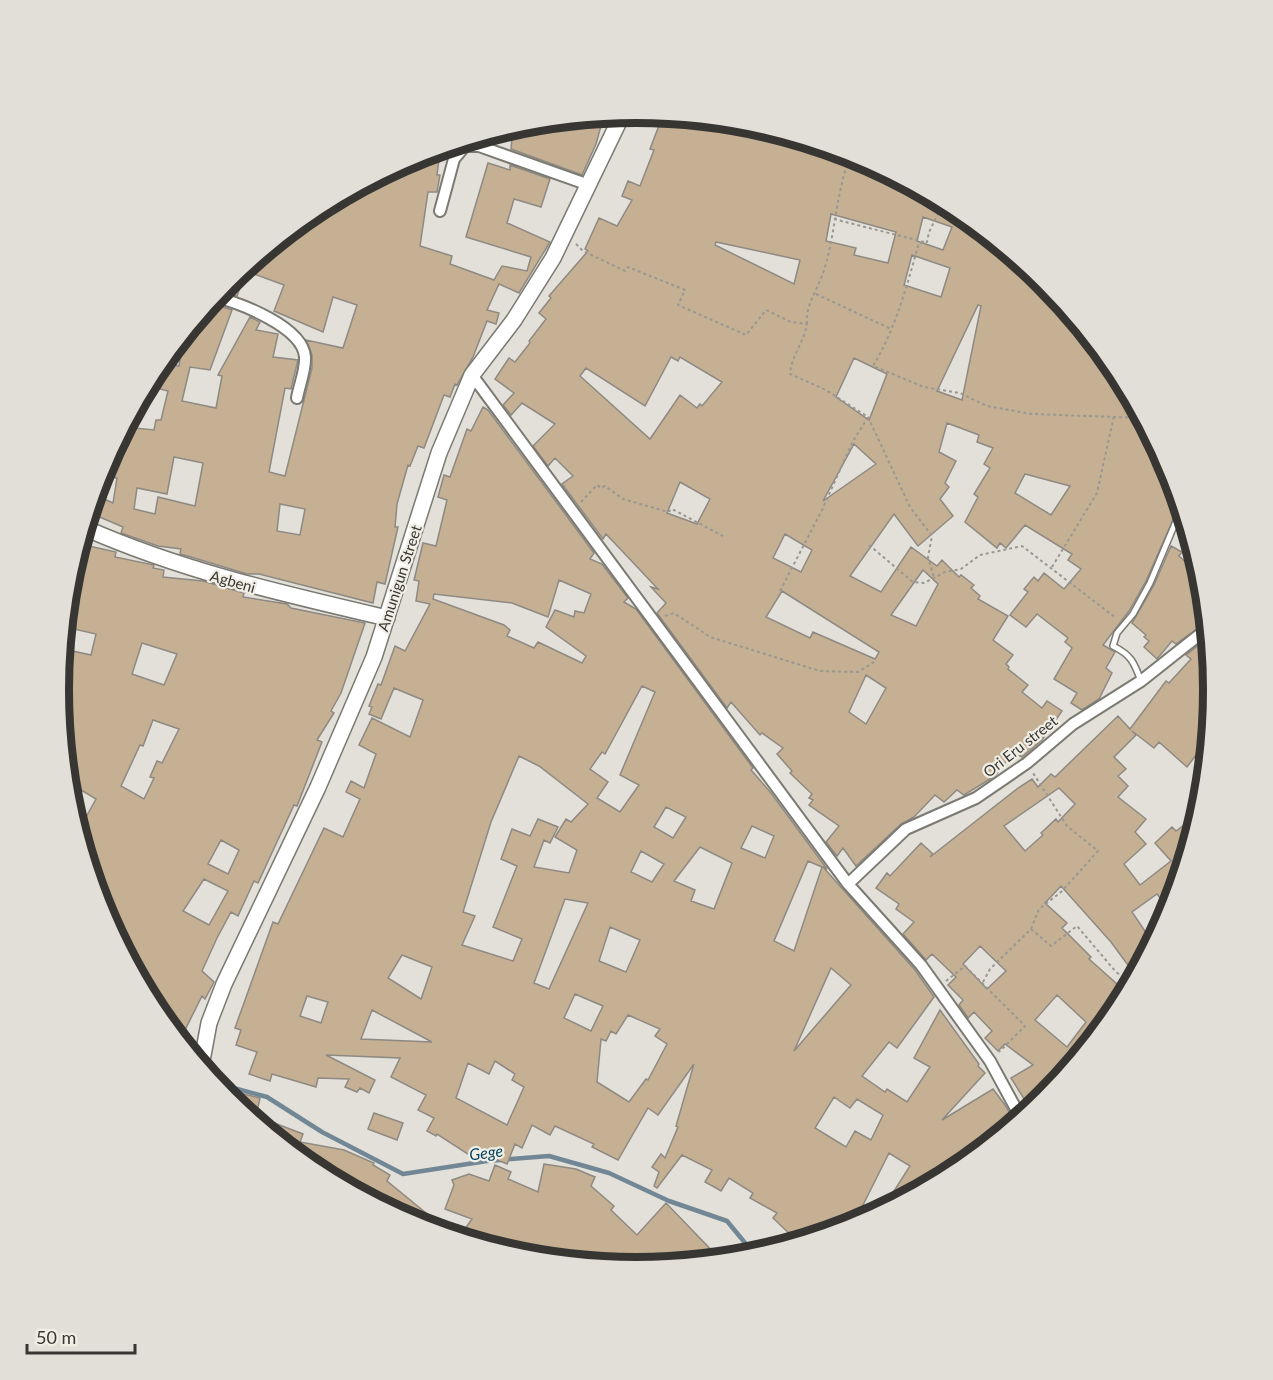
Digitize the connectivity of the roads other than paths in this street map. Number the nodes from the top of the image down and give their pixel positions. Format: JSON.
{"nodes":[{"id":1,"x":618,"y":123,"type":"edge"},
{"id":2,"x":477,"y":146,"type":"edge"},
{"id":3,"x":461,"y":151,"type":"edge"},
{"id":4,"x":448,"y":155,"type":"edge"},
{"id":5,"x":454,"y":159,"type":"junction"},
{"id":6,"x":589,"y":185,"type":"junction"},
{"id":7,"x":440,"y":211,"type":"dead end"},
{"id":8,"x":225,"y":300,"type":"edge"},
{"id":9,"x":472,"y":375,"type":"junction"},
{"id":10,"x":297,"y":398,"type":"dead end"},
{"id":11,"x":1177,"y":518,"type":"edge"},
{"id":12,"x":92,"y":531,"type":"edge"},
{"id":13,"x":387,"y":618,"type":"junction"},
{"id":14,"x":1201,"y":634,"type":"edge"},
{"id":15,"x":1141,"y":681,"type":"junction"},
{"id":16,"x":848,"y":884,"type":"junction"},
{"id":17,"x":203,"y":1056,"type":"edge"},
{"id":18,"x":1018,"y":1110,"type":"edge"}],
"edges":[{"from":1,"to":6,"type":"main road","name":"Amunigun Street"},
{"from":2,"to":6,"type":"street"},
{"from":3,"to":5,"type":"street"},
{"from":4,"to":5,"type":"lane"},
{"from":5,"to":7,"type":"street"},
{"from":6,"to":9,"type":"main road","name":"Amunigun Street"},
{"from":8,"to":10,"type":"street"},
{"from":9,"to":13,"type":"main road","name":"Amunigun Street"},
{"from":9,"to":16,"type":"street"},
{"from":11,"to":15,"type":"lane"},
{"from":12,"to":13,"type":"main road","name":"Agbeni"},
{"from":13,"to":17,"type":"main road","name":"Amunigun Street"},
{"from":14,"to":15,"type":"street","name":"Ori Eru street"},
{"from":15,"to":16,"type":"street","name":"Ori Eru street"},
{"from":16,"to":18,"type":"street"}]}
